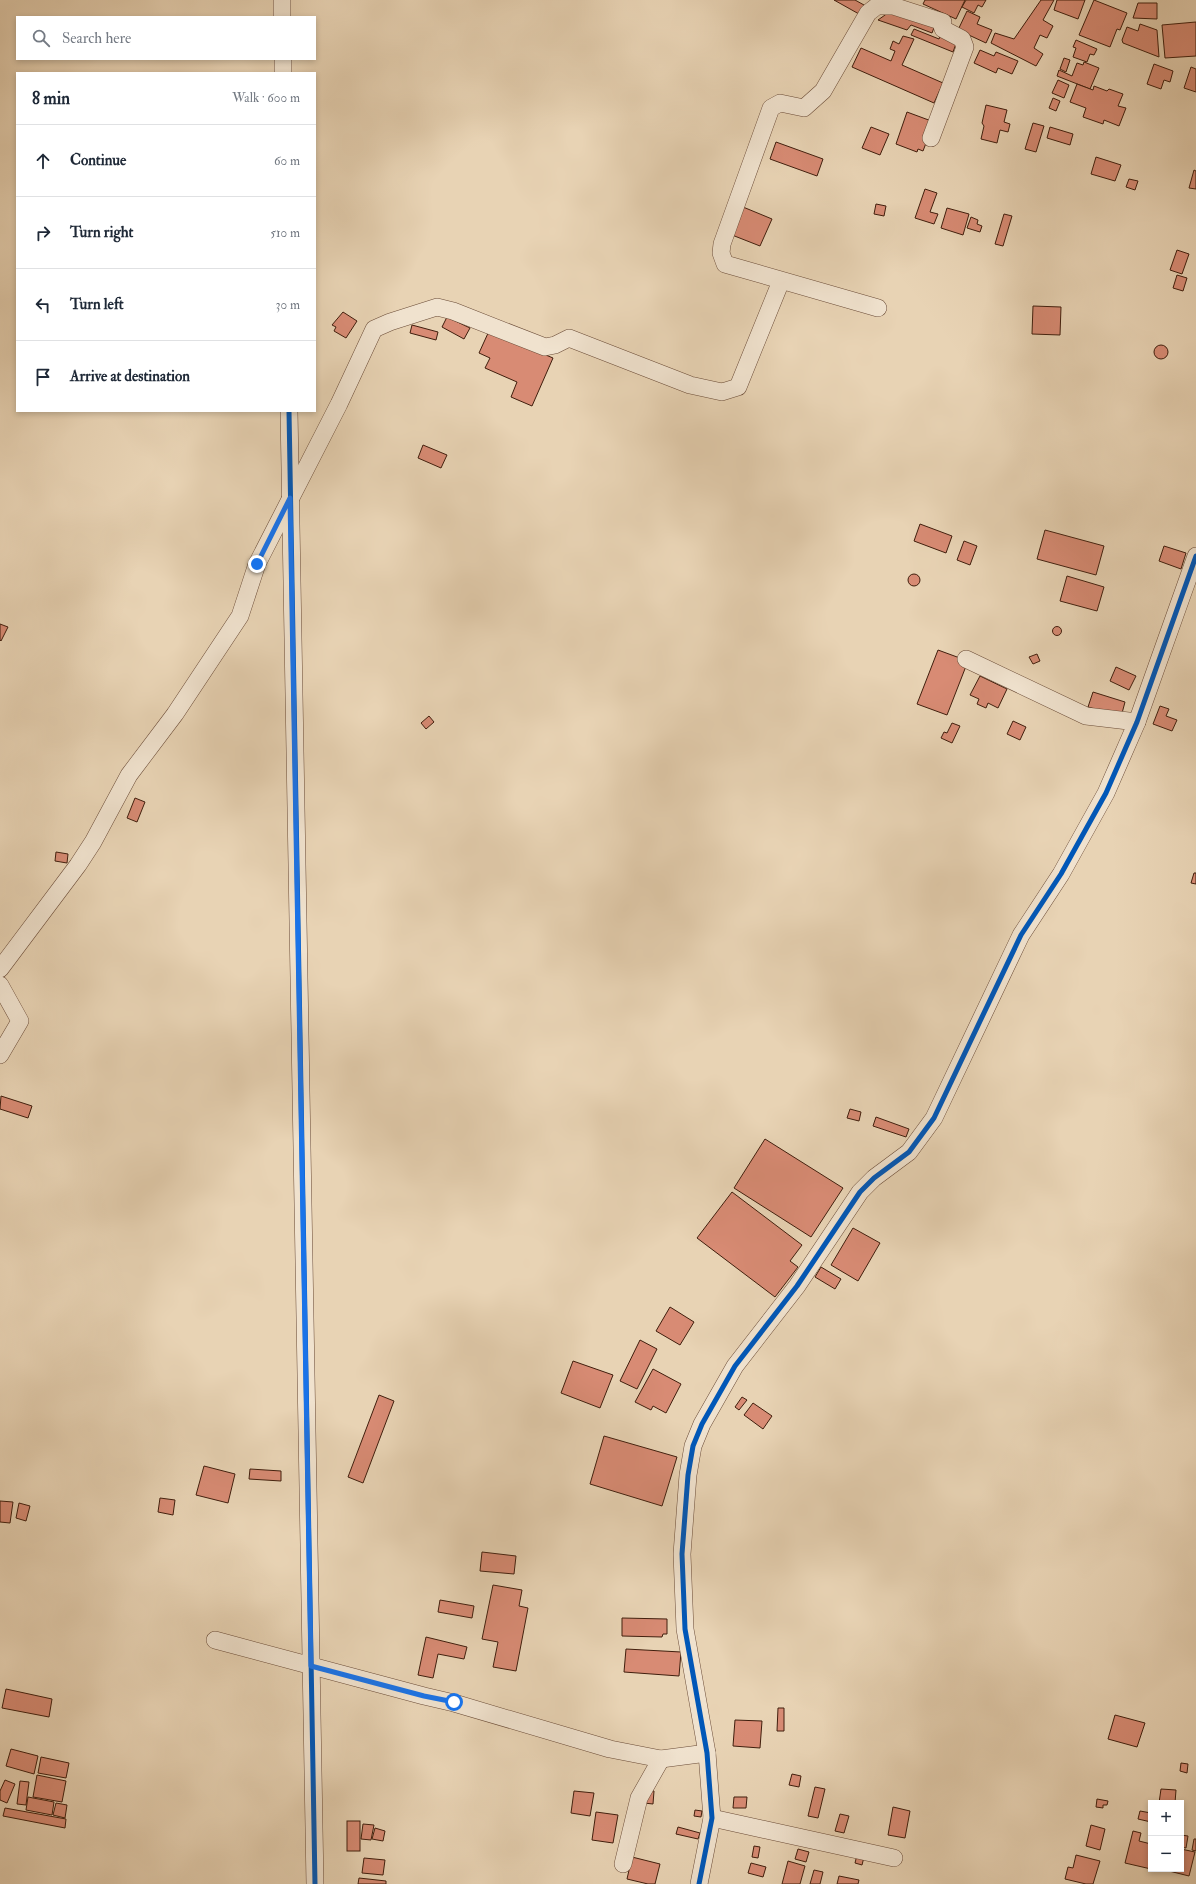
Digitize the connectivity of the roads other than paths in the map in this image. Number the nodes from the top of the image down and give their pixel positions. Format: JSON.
{"nodes":[{"id":1,"x":282,"y":0,"type":"edge"},
{"id":2,"x":282,"y":16,"type":"edge"},
{"id":3,"x":283,"y":60,"type":"edge"},
{"id":4,"x":283,"y":72,"type":"edge"},
{"id":5,"x":931,"y":138,"type":"dead end"},
{"id":6,"x":781,"y":281,"type":"junction"},
{"id":7,"x":878,"y":308,"type":"dead end"},
{"id":8,"x":289,"y":412,"type":"edge"},
{"id":9,"x":290,"y":498,"type":"junction"},
{"id":10,"x":1196,"y":556,"type":"edge"},
{"id":11,"x":1193,"y":577,"type":"edge"},
{"id":12,"x":966,"y":659,"type":"dead end"},
{"id":13,"x":1137,"y":722,"type":"junction"},
{"id":14,"x":0,"y":969,"type":"edge"},
{"id":15,"x":0,"y":985,"type":"edge"},
{"id":16,"x":0,"y":1055,"type":"edge"},
{"id":17,"x":215,"y":1640,"type":"dead end"},
{"id":18,"x":306,"y":1664,"type":"junction"},
{"id":19,"x":707,"y":1754,"type":"junction"},
{"id":20,"x":661,"y":1759,"type":"junction"},
{"id":21,"x":712,"y":1818,"type":"junction"},
{"id":22,"x":894,"y":1858,"type":"dead end"},
{"id":23,"x":623,"y":1864,"type":"dead end"},
{"id":24,"x":306,"y":1884,"type":"edge"},
{"id":25,"x":315,"y":1884,"type":"edge"},
{"id":26,"x":699,"y":1884,"type":"edge"}],
"edges":[{"from":1,"to":2,"type":"street"},
{"from":3,"to":4,"type":"street"},
{"from":5,"to":6,"type":"street"},
{"from":6,"to":7,"type":"street"},
{"from":6,"to":9,"type":"street"},
{"from":8,"to":9,"type":"street"},
{"from":9,"to":14,"type":"street"},
{"from":9,"to":18,"type":"street"},
{"from":10,"to":11,"type":"street"},
{"from":11,"to":13,"type":"street"},
{"from":12,"to":13,"type":"street"},
{"from":13,"to":19,"type":"street"},
{"from":15,"to":16,"type":"street"},
{"from":17,"to":18,"type":"street"},
{"from":18,"to":20,"type":"street"},
{"from":18,"to":24,"type":"street"},
{"from":18,"to":25,"type":"street"},
{"from":19,"to":20,"type":"street"},
{"from":19,"to":21,"type":"street"},
{"from":20,"to":23,"type":"street"},
{"from":21,"to":22,"type":"street"},
{"from":21,"to":26,"type":"street"}]}
